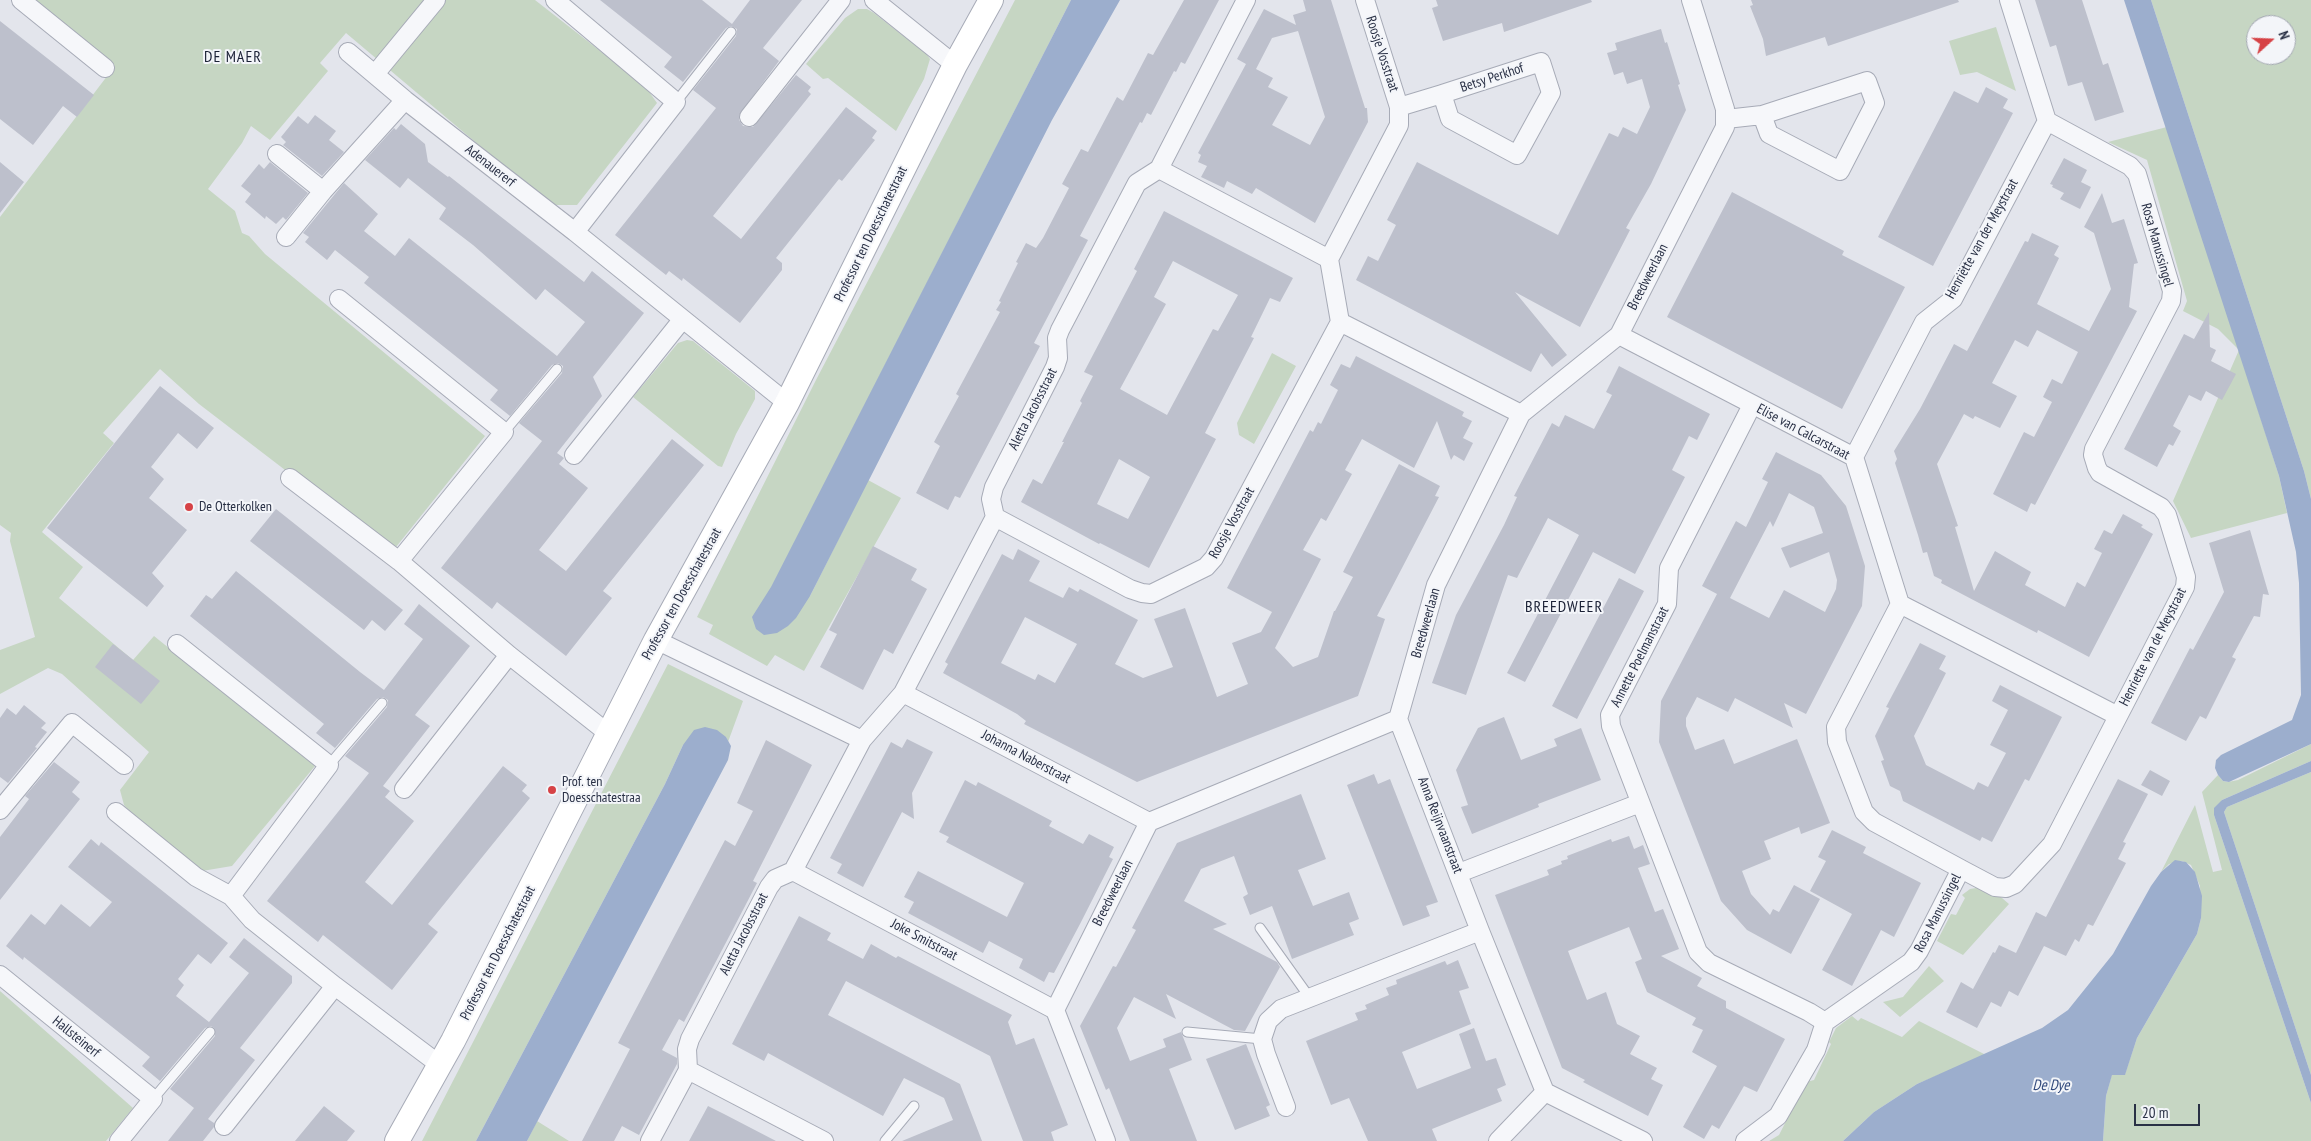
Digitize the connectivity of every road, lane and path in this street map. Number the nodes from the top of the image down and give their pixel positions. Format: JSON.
{"nodes":[{"id":1,"x":20,"y":0,"type":"edge"},
{"id":2,"x":436,"y":0,"type":"edge"},
{"id":3,"x":555,"y":0,"type":"edge"},
{"id":4,"x":841,"y":0,"type":"edge"},
{"id":5,"x":874,"y":0,"type":"edge"},
{"id":6,"x":990,"y":0,"type":"edge"},
{"id":7,"x":1246,"y":0,"type":"edge"},
{"id":8,"x":1365,"y":0,"type":"edge"},
{"id":9,"x":1691,"y":0,"type":"edge"},
{"id":10,"x":2009,"y":0,"type":"edge"},
{"id":11,"x":731,"y":32,"type":"dead end"},
{"id":12,"x":348,"y":52,"type":"dead end"},
{"id":13,"x":955,"y":65,"type":"junction"},
{"id":14,"x":105,"y":68,"type":"dead end"},
{"id":15,"x":375,"y":74,"type":"junction"},
{"id":16,"x":1442,"y":94,"type":"junction"},
{"id":17,"x":405,"y":100,"type":"junction"},
{"id":18,"x":676,"y":102,"type":"junction"},
{"id":19,"x":1399,"y":107,"type":"junction"},
{"id":20,"x":1762,"y":115,"type":"junction"},
{"id":21,"x":749,"y":117,"type":"dead end"},
{"id":22,"x":1726,"y":119,"type":"junction"},
{"id":23,"x":2047,"y":121,"type":"junction"},
{"id":24,"x":277,"y":154,"type":"dead end"},
{"id":25,"x":1160,"y":168,"type":"junction"},
{"id":26,"x":323,"y":191,"type":"junction"},
{"id":27,"x":575,"y":232,"type":"junction"},
{"id":28,"x":286,"y":237,"type":"dead end"},
{"id":29,"x":1329,"y":259,"type":"junction"},
{"id":30,"x":339,"y":299,"type":"dead end"},
{"id":31,"x":682,"y":320,"type":"junction"},
{"id":32,"x":1340,"y":322,"type":"junction"},
{"id":33,"x":1618,"y":335,"type":"junction"},
{"id":34,"x":557,"y":369,"type":"dead end"},
{"id":35,"x":787,"y":404,"type":"junction"},
{"id":36,"x":1752,"y":405,"type":"junction"},
{"id":37,"x":1521,"y":414,"type":"junction"},
{"id":38,"x":504,"y":432,"type":"junction"},
{"id":39,"x":574,"y":455,"type":"dead end"},
{"id":40,"x":1854,"y":457,"type":"junction"},
{"id":41,"x":290,"y":478,"type":"dead end"},
{"id":42,"x":995,"y":516,"type":"junction"},
{"id":43,"x":399,"y":562,"type":"junction"},
{"id":44,"x":2186,"y":577,"type":"joint"},
{"id":45,"x":1900,"y":604,"type":"junction"},
{"id":46,"x":656,"y":640,"type":"junction"},
{"id":47,"x":176,"y":644,"type":"dead end"},
{"id":48,"x":509,"y":655,"type":"junction"},
{"id":49,"x":903,"y":693,"type":"junction"},
{"id":50,"x":382,"y":703,"type":"dead end"},
{"id":51,"x":2118,"y":716,"type":"junction"},
{"id":52,"x":1398,"y":719,"type":"junction"},
{"id":53,"x":609,"y":734,"type":"junction"},
{"id":54,"x":862,"y":740,"type":"junction"},
{"id":55,"x":124,"y":765,"type":"dead end"},
{"id":56,"x":330,"y":765,"type":"junction"},
{"id":57,"x":404,"y":789,"type":"dead end"},
{"id":58,"x":1640,"y":803,"type":"junction"},
{"id":59,"x":0,"y":810,"type":"edge"},
{"id":60,"x":116,"y":812,"type":"dead end"},
{"id":61,"x":1149,"y":822,"type":"junction"},
{"id":62,"x":1961,"y":869,"type":"junction"},
{"id":63,"x":793,"y":871,"type":"junction"},
{"id":64,"x":1459,"y":873,"type":"junction"},
{"id":65,"x":231,"y":896,"type":"junction"},
{"id":66,"x":1260,"y":928,"type":"dead end"},
{"id":67,"x":1480,"y":932,"type":"junction"},
{"id":68,"x":0,"y":975,"type":"edge"},
{"id":69,"x":335,"y":986,"type":"junction"},
{"id":70,"x":1310,"y":998,"type":"junction"},
{"id":71,"x":1055,"y":1010,"type":"junction"},
{"id":72,"x":1825,"y":1022,"type":"junction"},
{"id":73,"x":210,"y":1032,"type":"dead end"},
{"id":74,"x":1187,"y":1032,"type":"dead end"},
{"id":75,"x":1262,"y":1039,"type":"junction"},
{"id":76,"x":440,"y":1065,"type":"junction"},
{"id":77,"x":688,"y":1070,"type":"junction"},
{"id":78,"x":1545,"y":1092,"type":"junction"},
{"id":79,"x":153,"y":1099,"type":"junction"},
{"id":80,"x":914,"y":1106,"type":"dead end"},
{"id":81,"x":1286,"y":1107,"type":"dead end"},
{"id":82,"x":224,"y":1126,"type":"dead end"},
{"id":83,"x":119,"y":1141,"type":"edge"},
{"id":84,"x":397,"y":1141,"type":"edge"},
{"id":85,"x":650,"y":1141,"type":"edge"},
{"id":86,"x":824,"y":1141,"type":"edge"},
{"id":87,"x":884,"y":1141,"type":"edge"},
{"id":88,"x":1106,"y":1141,"type":"edge"},
{"id":89,"x":1498,"y":1141,"type":"edge"},
{"id":90,"x":1643,"y":1141,"type":"edge"},
{"id":91,"x":1745,"y":1141,"type":"edge"}],
"edges":[{"from":1,"to":14,"type":"street"},
{"from":2,"to":15,"type":"street"},
{"from":3,"to":18,"type":"street"},
{"from":4,"to":21,"type":"street"},
{"from":5,"to":13,"type":"street"},
{"from":6,"to":13,"type":"street","name":"Professor ten Doesschatestraat"},
{"from":7,"to":25,"type":"street","name":"Aletta Jacobsstraat"},
{"from":8,"to":19,"type":"street","name":"Roosje Vosstraat"},
{"from":9,"to":22,"type":"street"},
{"from":10,"to":23,"type":"street"},
{"from":11,"to":18,"type":"lane"},
{"from":12,"to":15,"type":"street","name":"Adenauererf"},
{"from":13,"to":35,"type":"street","name":"Professor ten Doesschatestraat"},
{"from":15,"to":17,"type":"street","name":"Adenauererf"},
{"from":16,"to":16,"type":"street","name":"Betsy Perkhof"},
{"from":16,"to":19,"type":"street","name":"Roosje Vosstraat"},
{"from":17,"to":26,"type":"street"},
{"from":17,"to":27,"type":"street","name":"Adenauererf"},
{"from":18,"to":27,"type":"street"},
{"from":19,"to":29,"type":"street","name":"Roosje Vosstraat"},
{"from":20,"to":20,"type":"street"},
{"from":20,"to":22,"type":"street"},
{"from":22,"to":33,"type":"street","name":"Breedweerlaan"},
{"from":23,"to":40,"type":"street","name":"Henriëtte van der Meystraat"},
{"from":23,"to":44,"type":"street","name":"Rosa Manussingel"},
{"from":24,"to":26,"type":"street"},
{"from":25,"to":29,"type":"street"},
{"from":25,"to":42,"type":"street","name":"Aletta Jacobsstraat"},
{"from":26,"to":28,"type":"street"},
{"from":27,"to":31,"type":"street"},
{"from":29,"to":32,"type":"street"},
{"from":30,"to":38,"type":"street"},
{"from":31,"to":35,"type":"street"},
{"from":31,"to":39,"type":"street"},
{"from":32,"to":37,"type":"street"},
{"from":32,"to":42,"type":"street","name":"Roosje Vosstraat"},
{"from":33,"to":36,"type":"street","name":"Elise van Calcarstraat"},
{"from":33,"to":37,"type":"street","name":"Breedweerlaan"},
{"from":34,"to":38,"type":"lane"},
{"from":35,"to":46,"type":"street","name":"Professor ten Doesschatestraat"},
{"from":36,"to":40,"type":"street","name":"Elise van Calcarstraat"},
{"from":36,"to":58,"type":"street","name":"Annette Poelmanstraat"},
{"from":37,"to":52,"type":"street","name":"Breedweerlaan"},
{"from":38,"to":43,"type":"street"},
{"from":40,"to":45,"type":"street","name":"Elise van Calcarstraat"},
{"from":41,"to":43,"type":"street"},
{"from":42,"to":49,"type":"street"},
{"from":43,"to":48,"type":"street"},
{"from":44,"to":51,"type":"street","name":"Henriette van de Meystraat"},
{"from":45,"to":51,"type":"street"},
{"from":45,"to":62,"type":"street"},
{"from":46,"to":53,"type":"street","name":"Professor ten Doesschatestraat"},
{"from":46,"to":54,"type":"street"},
{"from":47,"to":56,"type":"street"},
{"from":48,"to":53,"type":"street"},
{"from":48,"to":57,"type":"street"},
{"from":49,"to":54,"type":"street"},
{"from":49,"to":61,"type":"street","name":"Johanna Naberstraat"},
{"from":50,"to":56,"type":"lane"},
{"from":51,"to":62,"type":"street","name":"Rosa Manussingel"},
{"from":52,"to":61,"type":"street"},
{"from":52,"to":64,"type":"street","name":"Anna Reijnvaanstraat"},
{"from":53,"to":76,"type":"street","name":"Professor ten Doesschatestraat"},
{"from":54,"to":63,"type":"street"},
{"from":55,"to":59,"type":"street"},
{"from":56,"to":65,"type":"street"},
{"from":58,"to":64,"type":"street"},
{"from":58,"to":72,"type":"street","name":"Annette Poelmanstraat"},
{"from":60,"to":65,"type":"street"},
{"from":61,"to":71,"type":"street","name":"Breedweerlaan"},
{"from":62,"to":72,"type":"street","name":"Rosa Manussingel"},
{"from":63,"to":71,"type":"street","name":"Joke Smitstraat"},
{"from":63,"to":77,"type":"street","name":"Aletta Jacobsstraat"},
{"from":64,"to":67,"type":"street","name":"Anna Reijnvaanstraat"},
{"from":65,"to":69,"type":"street"},
{"from":66,"to":70,"type":"lane"},
{"from":67,"to":70,"type":"street"},
{"from":67,"to":78,"type":"street","name":"Anna Reijnvaanstraat"},
{"from":68,"to":79,"type":"street","name":"Hallsteinerf"},
{"from":69,"to":76,"type":"street"},
{"from":69,"to":82,"type":"street"},
{"from":70,"to":75,"type":"street"},
{"from":71,"to":88,"type":"street"},
{"from":72,"to":91,"type":"street"},
{"from":73,"to":79,"type":"lane"},
{"from":74,"to":75,"type":"lane"},
{"from":75,"to":81,"type":"street"},
{"from":76,"to":84,"type":"street","name":"Professor ten Doesschatestraat"},
{"from":77,"to":85,"type":"street","name":"Aletta Jacobsstraat"},
{"from":77,"to":86,"type":"street"},
{"from":78,"to":89,"type":"street"},
{"from":78,"to":90,"type":"street"},
{"from":79,"to":83,"type":"street"},
{"from":80,"to":87,"type":"lane"}]}
